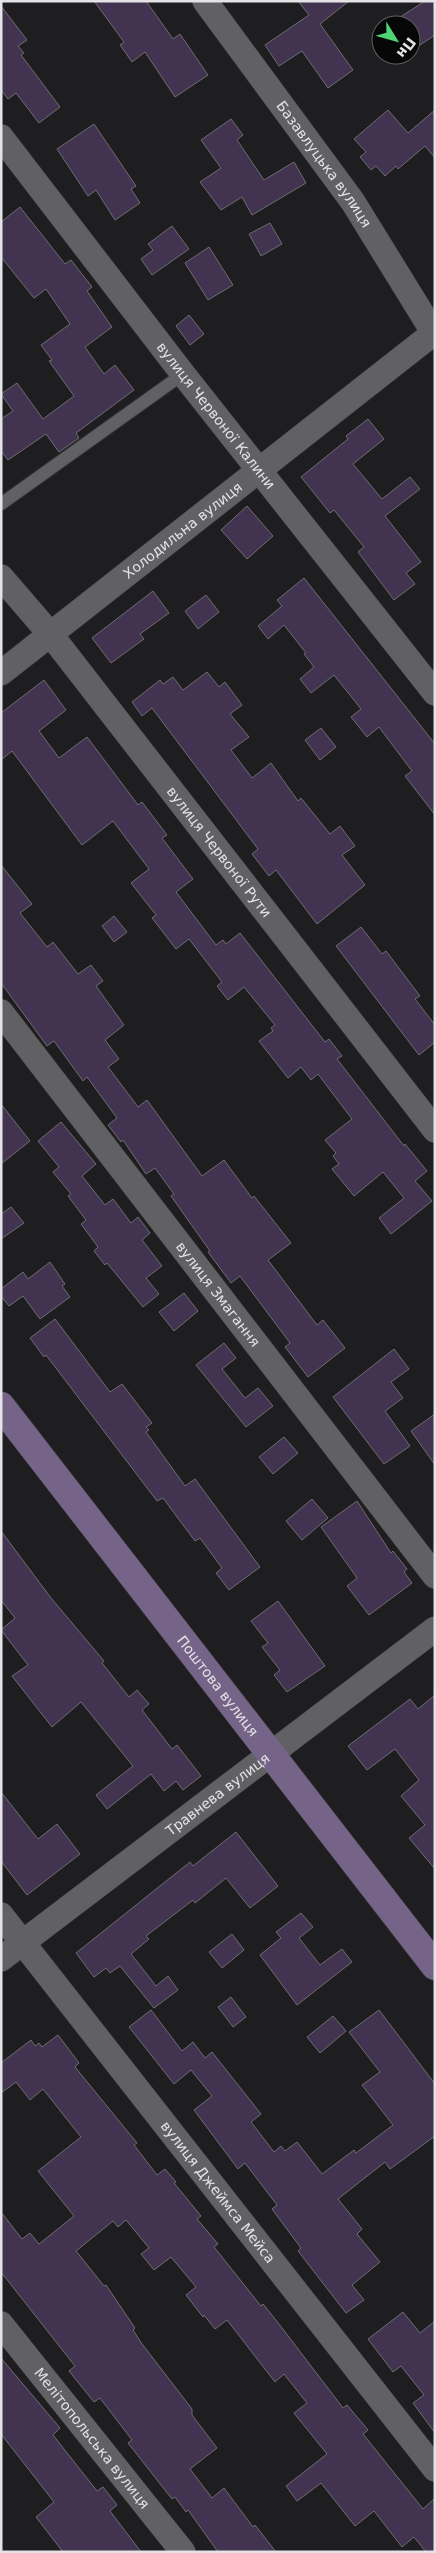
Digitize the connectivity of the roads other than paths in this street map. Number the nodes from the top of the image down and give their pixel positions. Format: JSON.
{"nodes":[{"id":1,"x":205,"y":1,"type":"edge"},
{"id":2,"x":1,"y":137,"type":"edge"},
{"id":3,"x":434,"y":333,"type":"edge"},
{"id":4,"x":183,"y":374,"type":"junction"},
{"id":5,"x":258,"y":470,"type":"junction"},
{"id":6,"x":1,"y":504,"type":"edge"},
{"id":7,"x":1,"y":577,"type":"edge"},
{"id":8,"x":51,"y":635,"type":"junction"},
{"id":9,"x":1,"y":673,"type":"edge"},
{"id":10,"x":435,"y":693,"type":"edge"},
{"id":11,"x":1,"y":1012,"type":"edge"},
{"id":12,"x":435,"y":1130,"type":"edge"},
{"id":13,"x":1,"y":1406,"type":"edge"},
{"id":14,"x":435,"y":1576,"type":"edge"},
{"id":15,"x":435,"y":1629,"type":"edge"},
{"id":16,"x":271,"y":1755,"type":"junction"},
{"id":17,"x":1,"y":1915,"type":"edge"},
{"id":18,"x":23,"y":1942,"type":"junction"},
{"id":19,"x":1,"y":1960,"type":"edge"},
{"id":20,"x":435,"y":1966,"type":"edge"},
{"id":21,"x":1,"y":2324,"type":"edge"},
{"id":22,"x":435,"y":2469,"type":"edge"},
{"id":23,"x":183,"y":2552,"type":"edge"}],
"edges":[{"from":1,"to":3,"type":"street","name":"Базавлуцька вулиця"},
{"from":2,"to":4,"type":"street","name":"вулиця Червоної Калини"},
{"from":3,"to":5,"type":"street","name":"Холодильна вулиця"},
{"from":4,"to":5,"type":"street","name":"вулиця Червоної Калини"},
{"from":4,"to":6,"type":"lane"},
{"from":5,"to":8,"type":"street","name":"Холодильна вулиця"},
{"from":5,"to":10,"type":"street","name":"вулиця Червоної Калини"},
{"from":7,"to":8,"type":"street","name":"вулиця Червоної Рути"},
{"from":8,"to":9,"type":"street","name":"Холодильна вулиця"},
{"from":8,"to":12,"type":"street","name":"вулиця Червоної Рути"},
{"from":11,"to":14,"type":"street","name":"вулиця Змагання"},
{"from":13,"to":16,"type":"street","name":"Поштова вулиця"},
{"from":15,"to":16,"type":"street","name":"Травнева вулиця"},
{"from":16,"to":18,"type":"street","name":"Травнева вулиця"},
{"from":16,"to":20,"type":"street","name":"Поштова вулиця"},
{"from":17,"to":18,"type":"street","name":"вулиця Джеймса Мейса"},
{"from":18,"to":19,"type":"street","name":"Травнева вулиця"},
{"from":18,"to":22,"type":"street","name":"вулиця Джеймса Мейса"},
{"from":21,"to":23,"type":"street","name":"Мелітопольська вулиця"}]}
